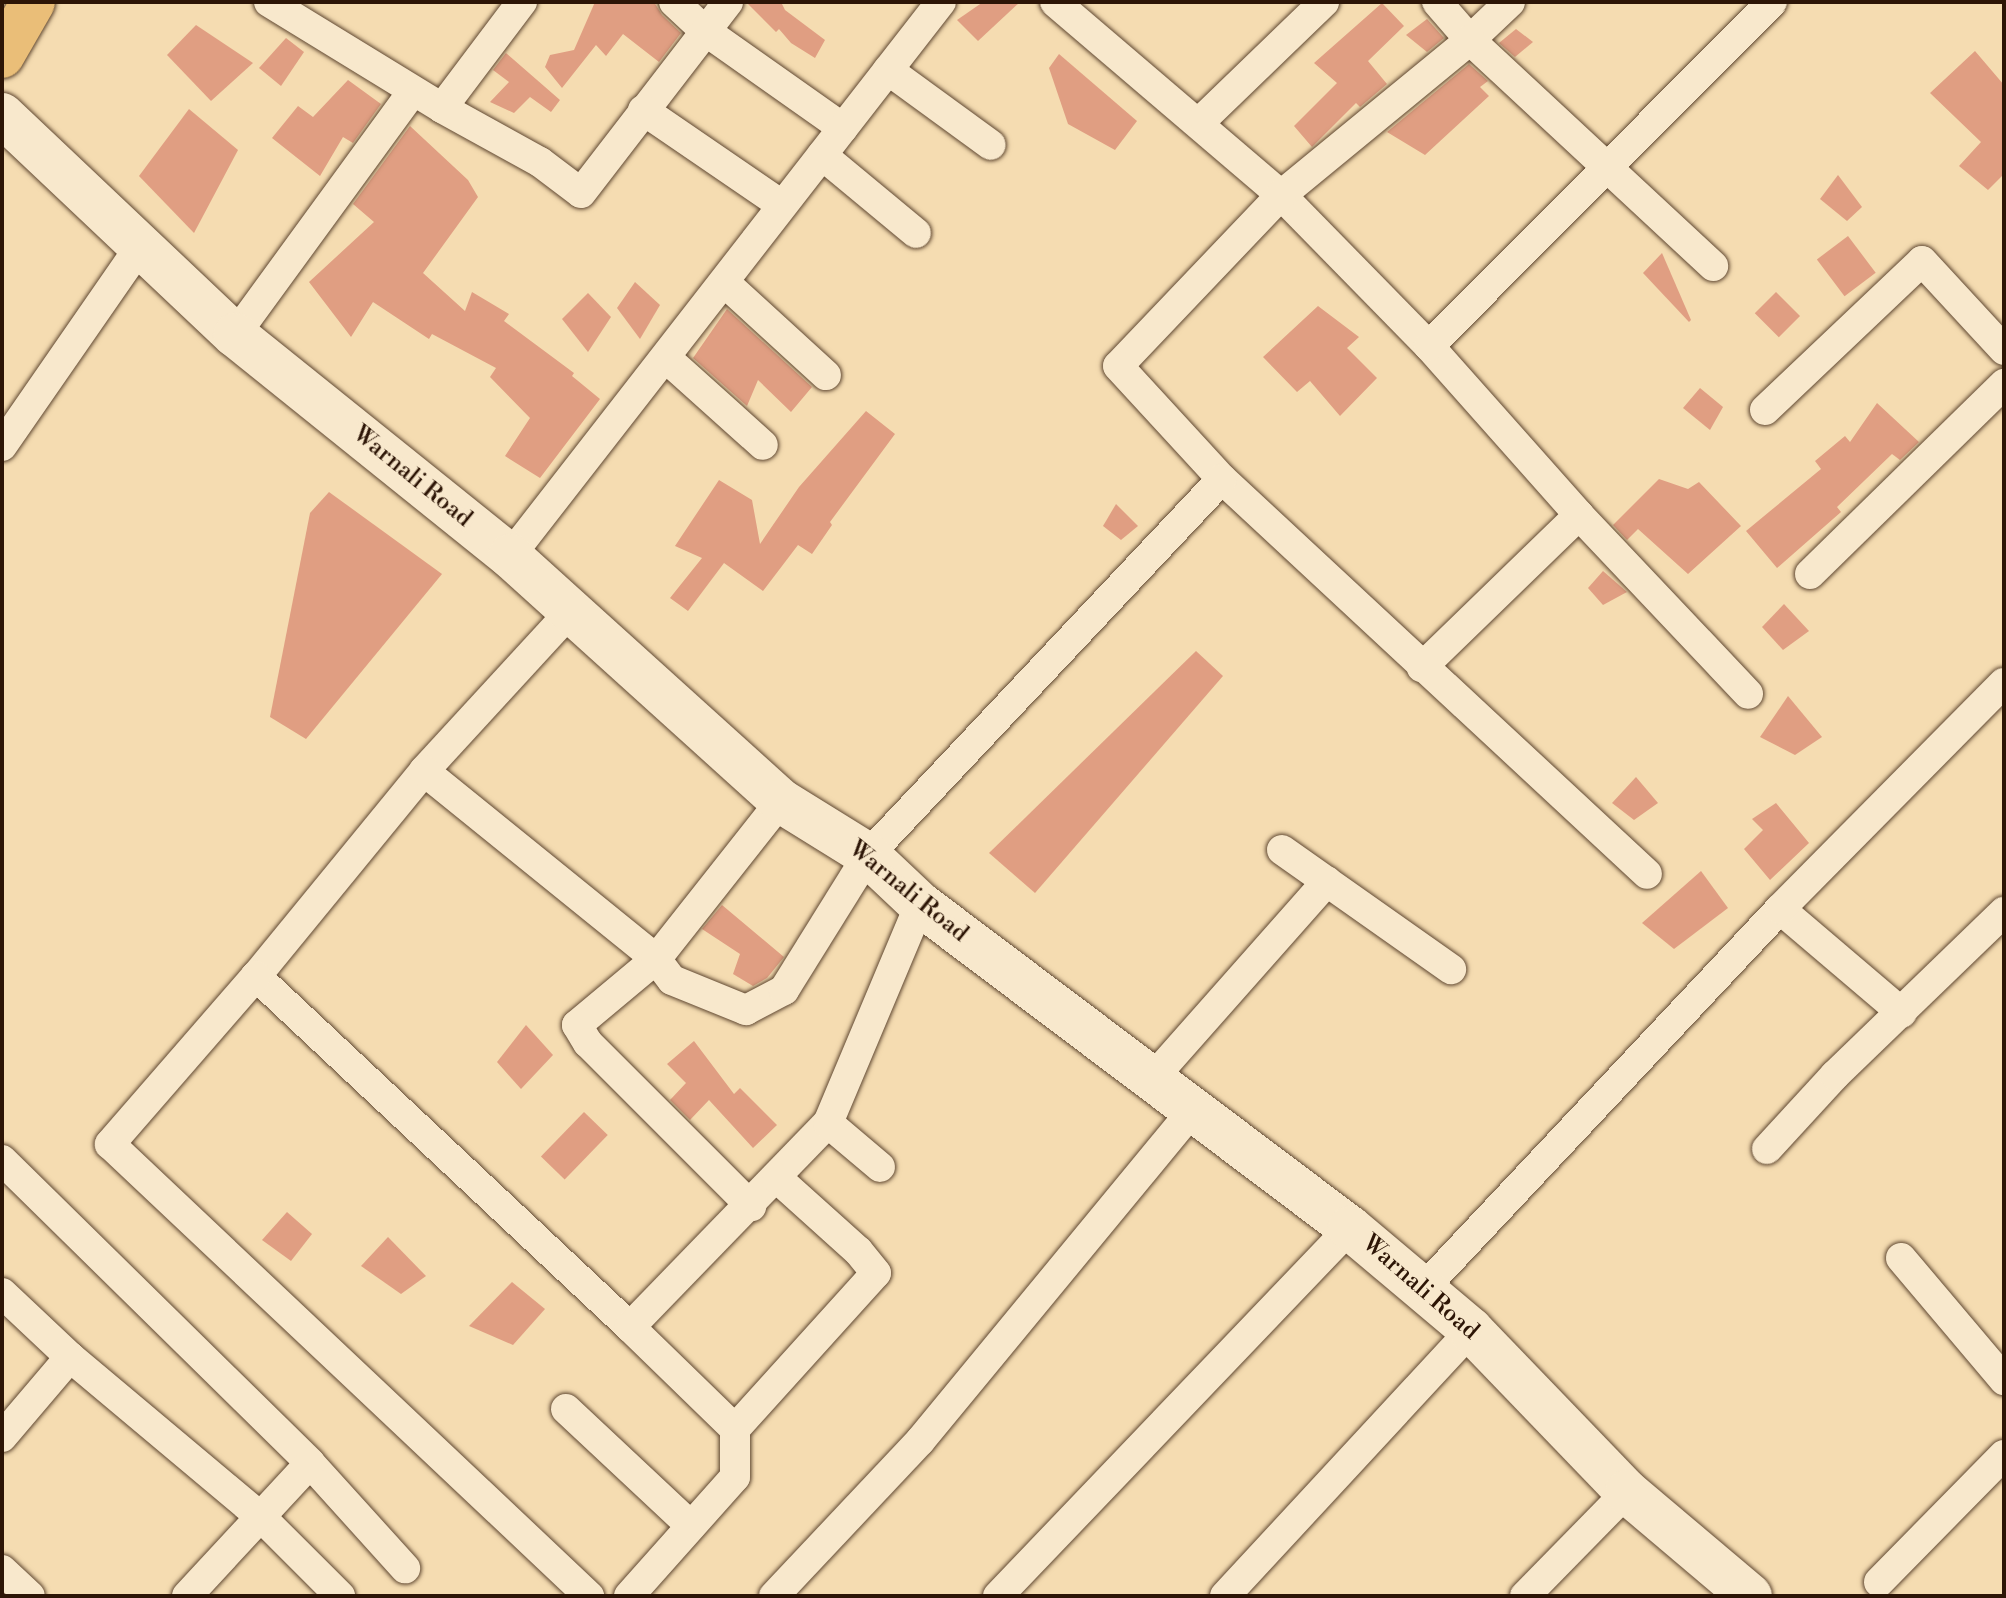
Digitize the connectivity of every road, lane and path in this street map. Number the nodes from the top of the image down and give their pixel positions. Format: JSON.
{"nodes":[{"id":1,"x":33,"y":2,"type":"edge"},
{"id":2,"x":269,"y":2,"type":"edge"},
{"id":3,"x":522,"y":2,"type":"edge"},
{"id":4,"x":674,"y":2,"type":"edge"},
{"id":5,"x":728,"y":2,"type":"edge"},
{"id":6,"x":941,"y":2,"type":"edge"},
{"id":7,"x":1055,"y":2,"type":"edge"},
{"id":8,"x":1324,"y":2,"type":"edge"},
{"id":9,"x":1437,"y":2,"type":"edge"},
{"id":10,"x":1510,"y":2,"type":"edge"},
{"id":11,"x":1772,"y":2,"type":"edge"},
{"id":12,"x":704,"y":30,"type":"junction"},
{"id":13,"x":1470,"y":40,"type":"junction"},
{"id":14,"x":2,"y":56,"type":"edge"},
{"id":15,"x":888,"y":70,"type":"junction"},
{"id":16,"x":413,"y":91,"type":"junction"},
{"id":17,"x":442,"y":108,"type":"junction"},
{"id":18,"x":643,"y":110,"type":"junction"},
{"id":19,"x":2,"y":115,"type":"edge"},
{"id":20,"x":1204,"y":118,"type":"dead end"},
{"id":21,"x":843,"y":128,"type":"junction"},
{"id":22,"x":991,"y":145,"type":"dead end"},
{"id":23,"x":822,"y":155,"type":"junction"},
{"id":24,"x":1606,"y":168,"type":"junction"},
{"id":25,"x":1281,"y":195,"type":"junction"},
{"id":26,"x":782,"y":205,"type":"junction"},
{"id":27,"x":916,"y":233,"type":"dead end"},
{"id":28,"x":139,"y":248,"type":"junction"},
{"id":29,"x":1713,"y":266,"type":"dead end"},
{"id":30,"x":724,"y":282,"type":"junction"},
{"id":31,"x":235,"y":335,"type":"junction"},
{"id":32,"x":2001,"y":341,"type":"edge"},
{"id":33,"x":1429,"y":346,"type":"junction"},
{"id":34,"x":666,"y":358,"type":"junction"},
{"id":35,"x":826,"y":375,"type":"dead end"},
{"id":36,"x":2004,"y":384,"type":"edge"},
{"id":37,"x":1765,"y":410,"type":"dead end"},
{"id":38,"x":763,"y":445,"type":"dead end"},
{"id":39,"x":2,"y":446,"type":"edge"},
{"id":40,"x":1222,"y":479,"type":"junction"},
{"id":41,"x":1579,"y":515,"type":"junction"},
{"id":42,"x":510,"y":556,"type":"junction"},
{"id":43,"x":1810,"y":574,"type":"dead end"},
{"id":44,"x":571,"y":611,"type":"junction"},
{"id":45,"x":1422,"y":667,"type":"junction"},
{"id":46,"x":2004,"y":683,"type":"edge"},
{"id":47,"x":1748,"y":694,"type":"dead end"},
{"id":48,"x":424,"y":771,"type":"junction"},
{"id":49,"x":781,"y":801,"type":"junction"},
{"id":50,"x":1282,"y":850,"type":"dead end"},
{"id":51,"x":868,"y":855,"type":"junction"},
{"id":52,"x":1647,"y":874,"type":"dead end"},
{"id":53,"x":1327,"y":881,"type":"junction"},
{"id":54,"x":920,"y":904,"type":"junction"},
{"id":55,"x":1780,"y":909,"type":"junction"},
{"id":56,"x":2004,"y":912,"type":"edge"},
{"id":57,"x":656,"y":959,"type":"junction"},
{"id":58,"x":1451,"y":969,"type":"dead end"},
{"id":59,"x":256,"y":976,"type":"junction"},
{"id":60,"x":1902,"y":1013,"type":"junction"},
{"id":61,"x":1152,"y":1079,"type":"junction"},
{"id":62,"x":1193,"y":1110,"type":"junction"},
{"id":63,"x":828,"y":1123,"type":"junction"},
{"id":64,"x":1767,"y":1149,"type":"dead end"},
{"id":65,"x":2,"y":1160,"type":"edge"},
{"id":66,"x":880,"y":1167,"type":"dead end"},
{"id":67,"x":777,"y":1178,"type":"junction"},
{"id":68,"x":751,"y":1206,"type":"junction"},
{"id":69,"x":1350,"y":1228,"type":"junction"},
{"id":70,"x":1901,"y":1258,"type":"dead end"},
{"id":71,"x":1421,"y":1291,"type":"junction"},
{"id":72,"x":2,"y":1293,"type":"edge"},
{"id":73,"x":630,"y":1327,"type":"junction"},
{"id":74,"x":1471,"y":1330,"type":"junction"},
{"id":75,"x":70,"y":1357,"type":"junction"},
{"id":76,"x":2004,"y":1380,"type":"edge"},
{"id":77,"x":566,"y":1409,"type":"dead end"},
{"id":78,"x":735,"y":1429,"type":"junction"},
{"id":79,"x":2,"y":1437,"type":"edge"},
{"id":80,"x":2004,"y":1455,"type":"edge"},
{"id":81,"x":310,"y":1463,"type":"junction"},
{"id":82,"x":1627,"y":1492,"type":"junction"},
{"id":83,"x":261,"y":1517,"type":"junction"},
{"id":84,"x":691,"y":1526,"type":"junction"},
{"id":85,"x":405,"y":1568,"type":"dead end"},
{"id":86,"x":2,"y":1570,"type":"edge"},
{"id":87,"x":1879,"y":1582,"type":"dead end"},
{"id":88,"x":30,"y":1596,"type":"edge"},
{"id":89,"x":187,"y":1596,"type":"edge"},
{"id":90,"x":340,"y":1596,"type":"edge"},
{"id":91,"x":589,"y":1596,"type":"edge"},
{"id":92,"x":629,"y":1596,"type":"edge"},
{"id":93,"x":774,"y":1596,"type":"edge"},
{"id":94,"x":998,"y":1596,"type":"edge"},
{"id":95,"x":1225,"y":1596,"type":"edge"},
{"id":96,"x":1525,"y":1596,"type":"edge"},
{"id":97,"x":1750,"y":1596,"type":"edge"}],
"edges":[{"from":1,"to":14,"type":"main road"},
{"from":2,"to":16,"type":"street"},
{"from":3,"to":17,"type":"street"},
{"from":4,"to":12,"type":"street"},
{"from":5,"to":12,"type":"street"},
{"from":6,"to":15,"type":"street"},
{"from":7,"to":25,"type":"street"},
{"from":8,"to":20,"type":"street"},
{"from":9,"to":13,"type":"street"},
{"from":10,"to":13,"type":"street"},
{"from":11,"to":24,"type":"street"},
{"from":12,"to":18,"type":"street"},
{"from":12,"to":21,"type":"street"},
{"from":13,"to":24,"type":"street"},
{"from":13,"to":25,"type":"street"},
{"from":15,"to":21,"type":"street"},
{"from":15,"to":22,"type":"street"},
{"from":16,"to":17,"type":"street"},
{"from":16,"to":31,"type":"street"},
{"from":17,"to":18,"type":"street"},
{"from":18,"to":26,"type":"street"},
{"from":19,"to":28,"type":"main road","name":"Warnali Road"},
{"from":21,"to":23,"type":"street"},
{"from":23,"to":26,"type":"street"},
{"from":23,"to":27,"type":"street"},
{"from":24,"to":29,"type":"street"},
{"from":24,"to":33,"type":"street"},
{"from":25,"to":33,"type":"street"},
{"from":25,"to":40,"type":"street"},
{"from":26,"to":30,"type":"street"},
{"from":28,"to":31,"type":"main road","name":"Warnali Road"},
{"from":28,"to":39,"type":"street"},
{"from":30,"to":34,"type":"street"},
{"from":30,"to":35,"type":"street"},
{"from":31,"to":42,"type":"main road","name":"Warnali Road"},
{"from":32,"to":37,"type":"street"},
{"from":33,"to":41,"type":"street"},
{"from":34,"to":38,"type":"street"},
{"from":34,"to":42,"type":"street"},
{"from":36,"to":43,"type":"street"},
{"from":40,"to":45,"type":"street"},
{"from":40,"to":51,"type":"street"},
{"from":41,"to":45,"type":"street"},
{"from":41,"to":47,"type":"street"},
{"from":42,"to":44,"type":"main road","name":"Warnali Road"},
{"from":44,"to":48,"type":"street"},
{"from":44,"to":49,"type":"main road","name":"Warnali Road"},
{"from":45,"to":52,"type":"street"},
{"from":46,"to":55,"type":"street"},
{"from":48,"to":57,"type":"street"},
{"from":48,"to":59,"type":"street"},
{"from":49,"to":51,"type":"main road","name":"Warnali Road"},
{"from":49,"to":57,"type":"street"},
{"from":50,"to":53,"type":"street"},
{"from":51,"to":54,"type":"main road","name":"Warnali Road"},
{"from":51,"to":57,"type":"street"},
{"from":53,"to":58,"type":"street"},
{"from":53,"to":61,"type":"street"},
{"from":54,"to":61,"type":"main road","name":"Warnali Road"},
{"from":54,"to":63,"type":"street"},
{"from":55,"to":60,"type":"street"},
{"from":55,"to":71,"type":"street"},
{"from":56,"to":60,"type":"street"},
{"from":57,"to":68,"type":"street"},
{"from":59,"to":73,"type":"street"},
{"from":59,"to":91,"type":"street"},
{"from":60,"to":64,"type":"street"},
{"from":61,"to":62,"type":"main road","name":"Warnali Road"},
{"from":62,"to":69,"type":"main road","name":"Warnali Road"},
{"from":62,"to":93,"type":"street"},
{"from":63,"to":66,"type":"street"},
{"from":63,"to":67,"type":"street"},
{"from":65,"to":81,"type":"street"},
{"from":67,"to":68,"type":"street"},
{"from":67,"to":78,"type":"street"},
{"from":68,"to":73,"type":"street"},
{"from":69,"to":71,"type":"main road","name":"Warnali Road"},
{"from":69,"to":94,"type":"street"},
{"from":70,"to":76,"type":"street"},
{"from":71,"to":74,"type":"main road","name":"Warnali Road"},
{"from":72,"to":75,"type":"street"},
{"from":73,"to":78,"type":"street"},
{"from":74,"to":82,"type":"main road","name":"Warnali Road"},
{"from":74,"to":95,"type":"street"},
{"from":75,"to":79,"type":"street"},
{"from":75,"to":83,"type":"street"},
{"from":77,"to":84,"type":"street"},
{"from":78,"to":84,"type":"street"},
{"from":80,"to":87,"type":"street"},
{"from":81,"to":83,"type":"street"},
{"from":81,"to":85,"type":"street"},
{"from":82,"to":96,"type":"street"},
{"from":82,"to":97,"type":"main road","name":"Warnali Road"},
{"from":83,"to":89,"type":"street"},
{"from":83,"to":90,"type":"street"},
{"from":84,"to":92,"type":"street"},
{"from":86,"to":88,"type":"street"}]}
